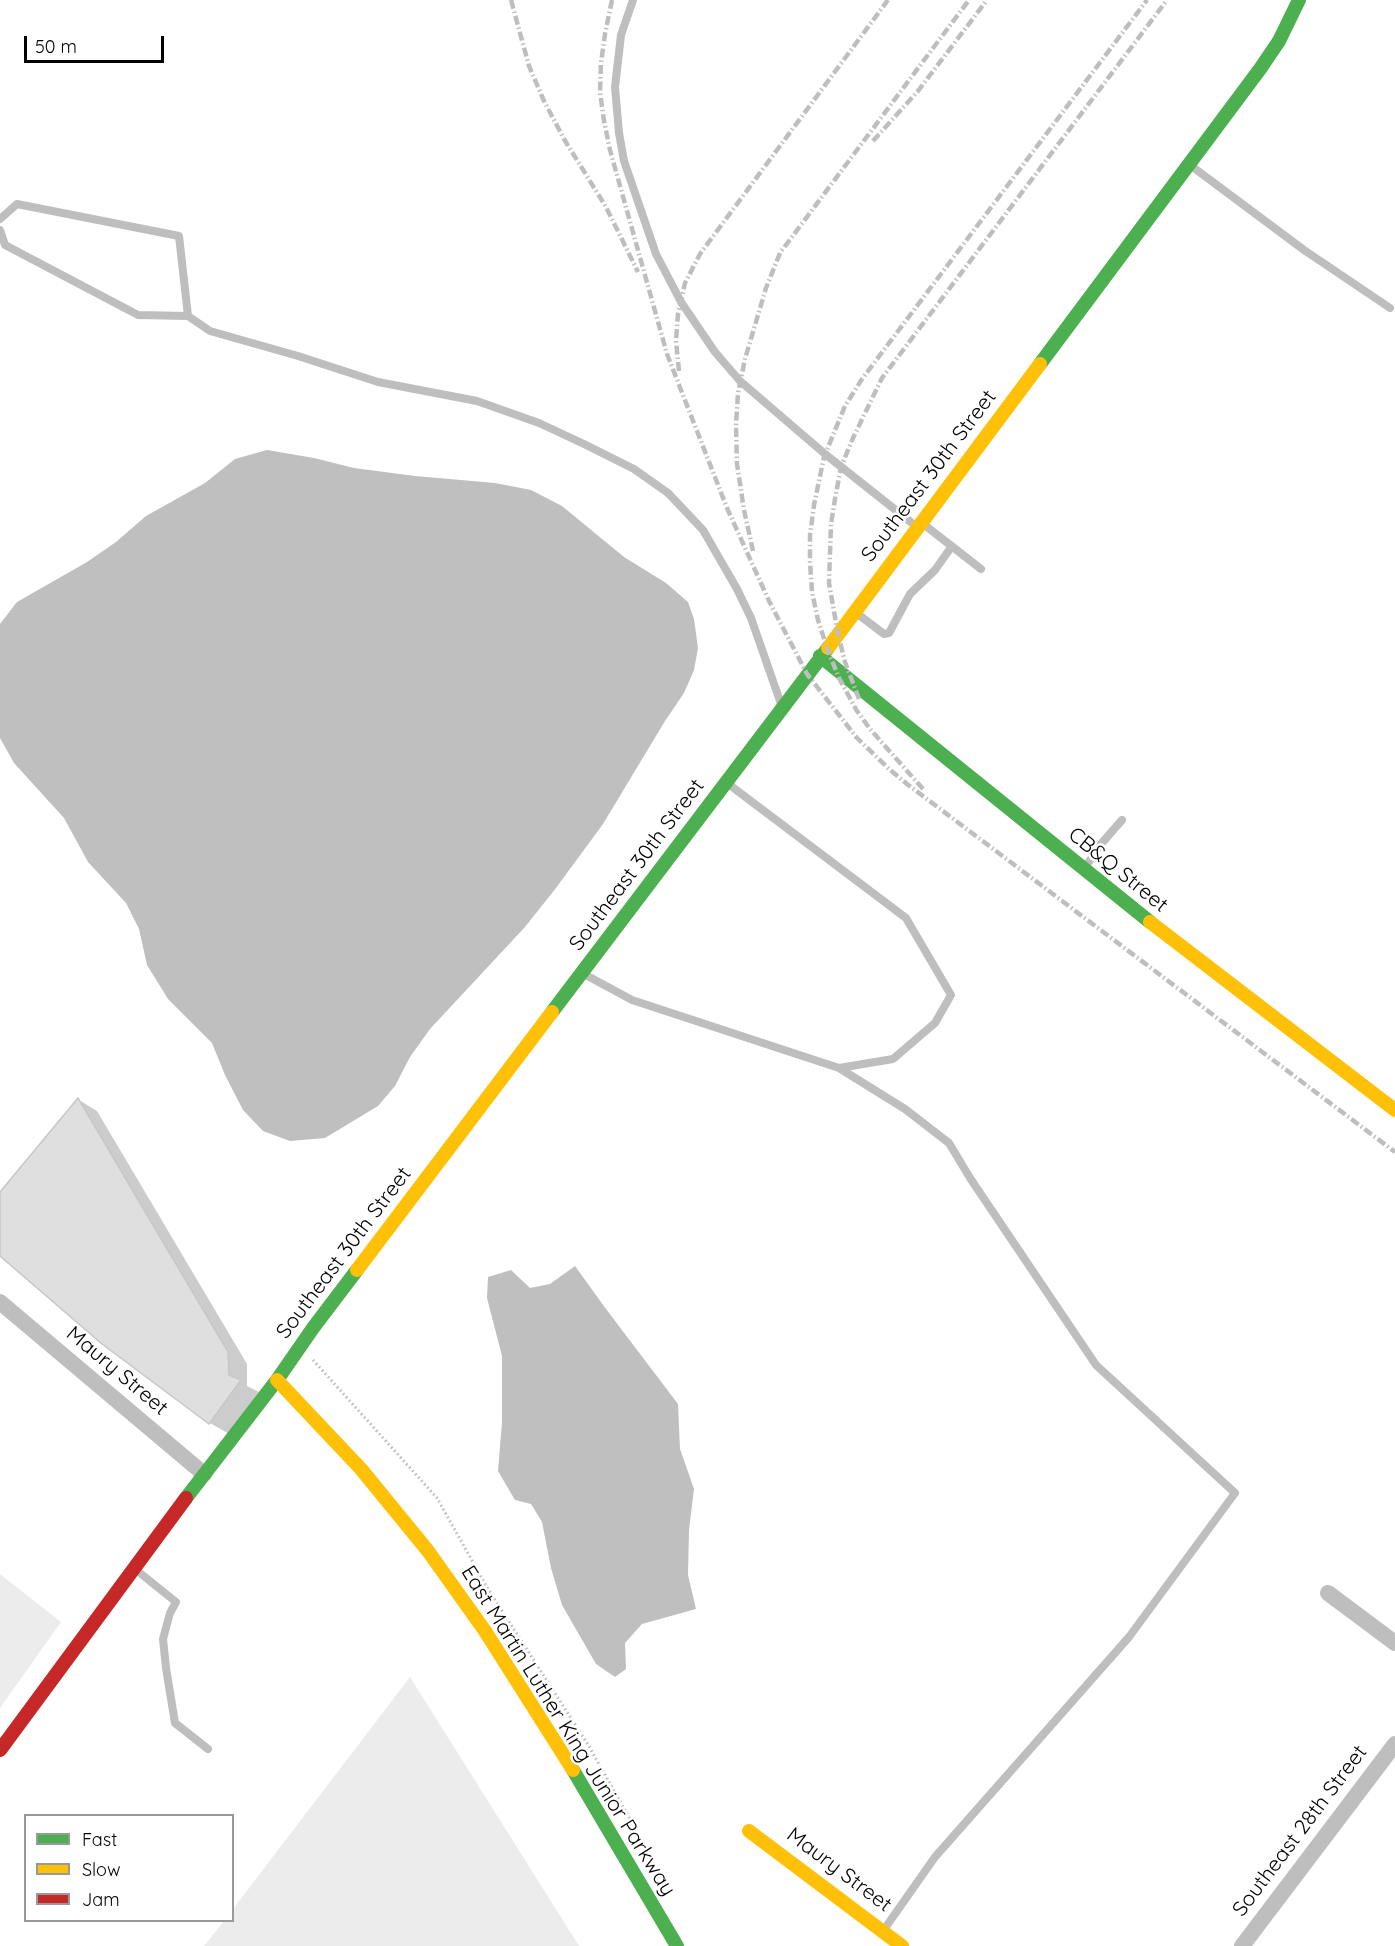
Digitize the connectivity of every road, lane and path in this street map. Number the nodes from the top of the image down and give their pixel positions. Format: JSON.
{"nodes":[{"id":1,"x":633,"y":0,"type":"edge"},
{"id":2,"x":1299,"y":0,"type":"edge"},
{"id":3,"x":1189,"y":164,"type":"junction"},
{"id":4,"x":0,"y":219,"type":"edge"},
{"id":5,"x":0,"y":230,"type":"edge"},
{"id":6,"x":1389,"y":308,"type":"dead end"},
{"id":7,"x":188,"y":316,"type":"junction"},
{"id":8,"x":919,"y":525,"type":"junction"},
{"id":9,"x":952,"y":546,"type":"junction"},
{"id":10,"x":981,"y":569,"type":"dead end"},
{"id":11,"x":854,"y":612,"type":"junction"},
{"id":12,"x":820,"y":656,"type":"junction"},
{"id":13,"x":782,"y":707,"type":"junction"},
{"id":14,"x":726,"y":782,"type":"junction"},
{"id":15,"x":1122,"y":820,"type":"dead end"},
{"id":16,"x":1084,"y":869,"type":"junction"},
{"id":17,"x":582,"y":972,"type":"junction"},
{"id":18,"x":838,"y":1068,"type":"junction"},
{"id":19,"x":1395,"y":1110,"type":"edge"},
{"id":20,"x":0,"y":1302,"type":"edge"},
{"id":21,"x":277,"y":1380,"type":"junction"},
{"id":22,"x":204,"y":1474,"type":"junction"},
{"id":23,"x":134,"y":1569,"type":"junction"},
{"id":24,"x":1328,"y":1593,"type":"dead end"},
{"id":25,"x":1395,"y":1643,"type":"edge"},
{"id":26,"x":1395,"y":1744,"type":"edge"},
{"id":27,"x":208,"y":1749,"type":"dead end"},
{"id":28,"x":0,"y":1750,"type":"edge"},
{"id":29,"x":749,"y":1831,"type":"dead end"},
{"id":30,"x":882,"y":1931,"type":"junction"},
{"id":31,"x":677,"y":1946,"type":"edge"},
{"id":32,"x":902,"y":1946,"type":"edge"},
{"id":33,"x":1242,"y":1946,"type":"edge"}],
"edges":[{"from":1,"to":8,"type":"lane"},
{"from":2,"to":3,"type":"main road","name":"Southeast 30th Street"},
{"from":3,"to":6,"type":"lane"},
{"from":3,"to":8,"type":"main road","name":"Southeast 30th Street"},
{"from":4,"to":7,"type":"lane"},
{"from":5,"to":7,"type":"lane"},
{"from":7,"to":13,"type":"lane"},
{"from":8,"to":9,"type":"lane"},
{"from":8,"to":11,"type":"main road","name":"Southeast 30th Street"},
{"from":9,"to":10,"type":"lane"},
{"from":9,"to":11,"type":"lane"},
{"from":11,"to":12,"type":"main road","name":"Southeast 30th Street"},
{"from":12,"to":13,"type":"main road","name":"Southeast 30th Street"},
{"from":12,"to":16,"type":"main road","name":"CB&Q Street"},
{"from":13,"to":14,"type":"main road","name":"Southeast 30th Street"},
{"from":14,"to":17,"type":"main road","name":"Southeast 30th Street"},
{"from":14,"to":18,"type":"lane"},
{"from":15,"to":16,"type":"lane"},
{"from":16,"to":19,"type":"main road","name":"CB&Q Street"},
{"from":17,"to":18,"type":"lane"},
{"from":17,"to":21,"type":"main road","name":"Southeast 30th Street"},
{"from":18,"to":30,"type":"lane"},
{"from":20,"to":22,"type":"street","name":"Maury Street"},
{"from":21,"to":22,"type":"main road","name":"Southeast 30th Street"},
{"from":21,"to":31,"type":"main road","name":"East Martin Luther King Junior Parkway"},
{"from":22,"to":23,"type":"main road","name":"Southeast 30th Street"},
{"from":23,"to":27,"type":"lane"},
{"from":23,"to":28,"type":"main road","name":"Southeast 30th Street"},
{"from":24,"to":25,"type":"street"},
{"from":26,"to":33,"type":"street","name":"Southeast 28th Street"},
{"from":29,"to":30,"type":"main road","name":"Maury Street"},
{"from":30,"to":32,"type":"main road","name":"Maury Street"}]}
